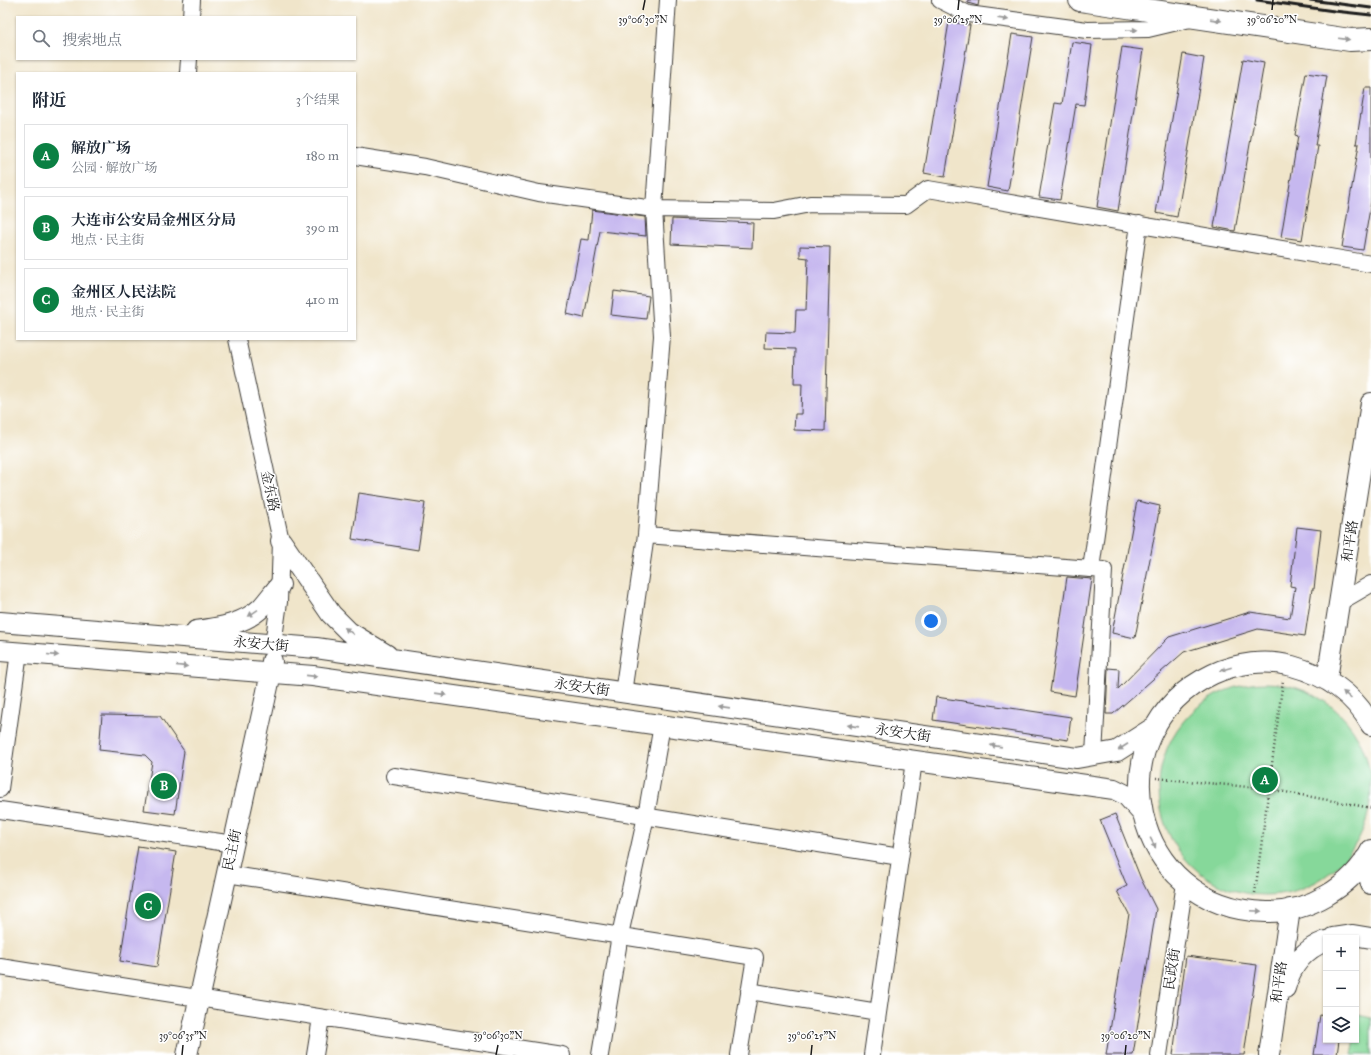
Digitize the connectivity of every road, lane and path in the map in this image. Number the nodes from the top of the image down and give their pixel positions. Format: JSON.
{"nodes":[{"id":1,"x":192,"y":0,"type":"edge"},
{"id":2,"x":668,"y":0,"type":"edge"},
{"id":3,"x":940,"y":0,"type":"edge"},
{"id":4,"x":1080,"y":0,"type":"edge"},
{"id":5,"x":191,"y":16,"type":"edge"},
{"id":6,"x":1195,"y":17,"type":"junction"},
{"id":7,"x":1371,"y":39,"type":"edge"},
{"id":8,"x":189,"y":60,"type":"edge"},
{"id":9,"x":188,"y":72,"type":"edge"},
{"id":10,"x":356,"y":156,"type":"edge"},
{"id":11,"x":654,"y":209,"type":"junction"},
{"id":12,"x":1139,"y":224,"type":"junction"},
{"id":13,"x":1371,"y":264,"type":"edge"},
{"id":14,"x":237,"y":340,"type":"edge"},
{"id":15,"x":1371,"y":403,"type":"edge"},
{"id":16,"x":646,"y":535,"type":"junction"},
{"id":17,"x":281,"y":540,"type":"junction"},
{"id":18,"x":1091,"y":569,"type":"junction"},
{"id":19,"x":1371,"y":584,"type":"edge"},
{"id":20,"x":280,"y":585,"type":"junction"},
{"id":21,"x":1340,"y":602,"type":"junction"},
{"id":22,"x":0,"y":622,"type":"edge"},
{"id":23,"x":167,"y":636,"type":"junction"},
{"id":24,"x":273,"y":645,"type":"junction"},
{"id":25,"x":10,"y":651,"type":"edge"},
{"id":26,"x":394,"y":660,"type":"junction"},
{"id":27,"x":1285,"y":664,"type":"junction"},
{"id":28,"x":271,"y":673,"type":"junction"},
{"id":29,"x":1327,"y":680,"type":"junction"},
{"id":30,"x":624,"y":693,"type":"junction"},
{"id":31,"x":1371,"y":725,"type":"edge"},
{"id":32,"x":662,"y":726,"type":"junction"},
{"id":33,"x":1156,"y":726,"type":"junction"},
{"id":34,"x":1094,"y":755,"type":"junction"},
{"id":35,"x":914,"y":761,"type":"junction"},
{"id":36,"x":394,"y":776,"type":"dead end"},
{"id":37,"x":1140,"y":777,"type":"junction"},
{"id":38,"x":0,"y":789,"type":"edge"},
{"id":39,"x":1269,"y":789,"type":"junction"},
{"id":40,"x":1371,"y":808,"type":"edge"},
{"id":41,"x":0,"y":810,"type":"edge"},
{"id":42,"x":1142,"y":813,"type":"junction"},
{"id":43,"x":646,"y":816,"type":"junction"},
{"id":44,"x":234,"y":844,"type":"junction"},
{"id":45,"x":1368,"y":855,"type":"edge"},
{"id":46,"x":900,"y":857,"type":"junction"},
{"id":47,"x":227,"y":874,"type":"junction"},
{"id":48,"x":1184,"y":882,"type":"junction"},
{"id":49,"x":1371,"y":884,"type":"edge"},
{"id":50,"x":1290,"y":909,"type":"junction"},
{"id":51,"x":1253,"y":912,"type":"junction"},
{"id":52,"x":620,"y":935,"type":"junction"},
{"id":53,"x":1359,"y":936,"type":"edge"},
{"id":54,"x":1371,"y":938,"type":"edge"},
{"id":55,"x":1323,"y":942,"type":"edge"},
{"id":56,"x":0,"y":967,"type":"edge"},
{"id":57,"x":749,"y":991,"type":"junction"},
{"id":58,"x":200,"y":998,"type":"junction"},
{"id":59,"x":878,"y":1012,"type":"junction"},
{"id":60,"x":321,"y":1018,"type":"junction"},
{"id":61,"x":1272,"y":1032,"type":"junction"},
{"id":62,"x":187,"y":1055,"type":"edge"},
{"id":63,"x":315,"y":1055,"type":"edge"},
{"id":64,"x":562,"y":1055,"type":"edge"},
{"id":65,"x":600,"y":1055,"type":"edge"},
{"id":66,"x":739,"y":1055,"type":"edge"},
{"id":67,"x":872,"y":1055,"type":"edge"},
{"id":68,"x":1159,"y":1055,"type":"edge"},
{"id":69,"x":1269,"y":1055,"type":"edge"}],
"edges":[{"from":1,"to":5,"type":"street"},
{"from":2,"to":11,"type":"street"},
{"from":3,"to":6,"type":"street","one_way":true},
{"from":4,"to":6,"type":"highway"},
{"from":6,"to":7,"type":"highway","one_way":true},
{"from":8,"to":9,"type":"street"},
{"from":10,"to":11,"type":"street"},
{"from":11,"to":12,"type":"street"},
{"from":11,"to":16,"type":"street"},
{"from":12,"to":13,"type":"street"},
{"from":12,"to":18,"type":"street"},
{"from":14,"to":17,"type":"street","name":"金东路"},
{"from":15,"to":21,"type":"main road","name":"和平路"},
{"from":16,"to":18,"type":"street"},
{"from":16,"to":30,"type":"street"},
{"from":17,"to":20,"type":"street","name":"金东路"},
{"from":26,"to":17,"type":"main road","one_way":true},
{"from":18,"to":34,"type":"street"},
{"from":19,"to":21,"type":"street"},
{"from":20,"to":23,"type":"main road","one_way":true},
{"from":20,"to":24,"type":"street","name":"金东路"},
{"from":21,"to":29,"type":"main road","name":"和平路"},
{"from":22,"to":23,"type":"main road","name":"永安大街"},
{"from":23,"to":24,"type":"main road","name":"永安大街"},
{"from":24,"to":26,"type":"main road","name":"永安大街"},
{"from":24,"to":28,"type":"main road","name":"民主街"},
{"from":25,"to":28,"type":"main road","name":"永安大街","one_way":true},
{"from":25,"to":38,"type":"street"},
{"from":26,"to":30,"type":"main road","name":"永安大街"},
{"from":27,"to":29,"type":"main road"},
{"from":27,"to":33,"type":"main road","one_way":true},
{"from":27,"to":39,"type":"path"},
{"from":28,"to":32,"type":"main road","name":"永安大街","one_way":true},
{"from":28,"to":44,"type":"main road","name":"民主街"},
{"from":31,"to":29,"type":"main road","one_way":true},
{"from":34,"to":30,"type":"main road","name":"永安大街","one_way":true},
{"from":32,"to":35,"type":"main road","name":"永安大街"},
{"from":32,"to":43,"type":"street"},
{"from":33,"to":34,"type":"main road","name":"永安大街","one_way":true},
{"from":33,"to":37,"type":"main road"},
{"from":35,"to":42,"type":"main road","name":"永安大街"},
{"from":35,"to":46,"type":"street"},
{"from":36,"to":43,"type":"street"},
{"from":37,"to":39,"type":"path"},
{"from":37,"to":42,"type":"main road"},
{"from":39,"to":40,"type":"path"},
{"from":39,"to":51,"type":"path"},
{"from":41,"to":44,"type":"street"},
{"from":42,"to":48,"type":"main road","one_way":true},
{"from":43,"to":46,"type":"street"},
{"from":43,"to":52,"type":"street"},
{"from":44,"to":47,"type":"main road","name":"民主街"},
{"from":45,"to":49,"type":"main road"},
{"from":45,"to":50,"type":"main road"},
{"from":46,"to":59,"type":"street"},
{"from":47,"to":52,"type":"street"},
{"from":47,"to":58,"type":"main road","name":"民主街"},
{"from":48,"to":51,"type":"main road"},
{"from":48,"to":68,"type":"street","name":"民政街"},
{"from":51,"to":50,"type":"main road","one_way":true},
{"from":50,"to":61,"type":"main road","name":"和平路"},
{"from":52,"to":57,"type":"street"},
{"from":52,"to":65,"type":"street"},
{"from":53,"to":54,"type":"main road"},
{"from":55,"to":61,"type":"main road"},
{"from":56,"to":58,"type":"street"},
{"from":57,"to":59,"type":"street"},
{"from":57,"to":66,"type":"street"},
{"from":58,"to":60,"type":"street"},
{"from":58,"to":62,"type":"main road","name":"民主街"},
{"from":59,"to":67,"type":"street"},
{"from":60,"to":63,"type":"street"},
{"from":60,"to":64,"type":"street"},
{"from":61,"to":69,"type":"main road","name":"和平路"}]}
